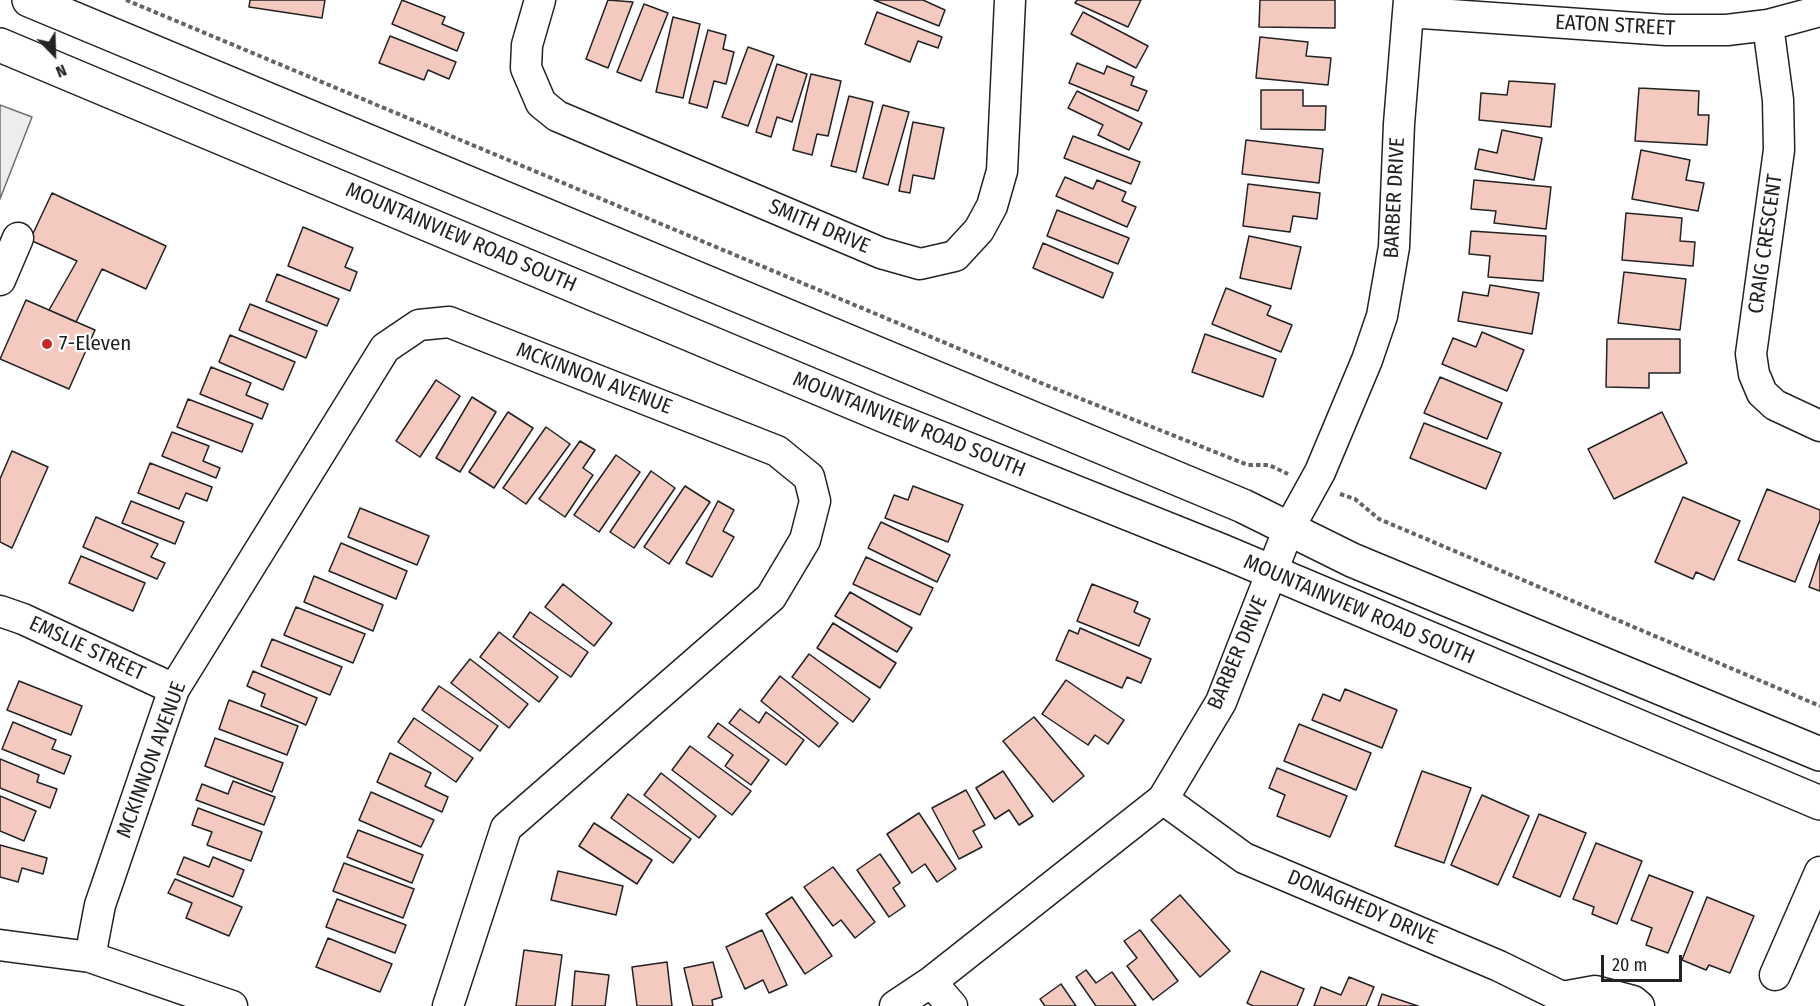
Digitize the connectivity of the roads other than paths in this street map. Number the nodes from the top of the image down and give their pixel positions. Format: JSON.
{"nodes":[{"id":1,"x":29,"y":0,"type":"edge"},
{"id":2,"x":540,"y":0,"type":"edge"},
{"id":3,"x":1010,"y":0,"type":"edge"},
{"id":4,"x":1409,"y":6,"type":"edge"},
{"id":5,"x":1820,"y":10,"type":"edge"},
{"id":6,"x":1768,"y":25,"type":"junction"},
{"id":7,"x":0,"y":45,"type":"edge"},
{"id":8,"x":18,"y":238,"type":"dead end"},
{"id":9,"x":0,"y":280,"type":"edge"},
{"id":10,"x":1820,"y":426,"type":"edge"},
{"id":11,"x":1289,"y":528,"type":"junction"},
{"id":12,"x":1271,"y":573,"type":"junction"},
{"id":13,"x":0,"y":611,"type":"edge"},
{"id":14,"x":174,"y":689,"type":"junction"},
{"id":15,"x":1820,"y":754,"type":"edge"},
{"id":16,"x":1162,"y":799,"type":"junction"},
{"id":17,"x":1820,"y":803,"type":"edge"},
{"id":18,"x":1820,"y":872,"type":"edge"},
{"id":19,"x":0,"y":945,"type":"edge"},
{"id":20,"x":90,"y":957,"type":"junction"},
{"id":21,"x":1775,"y":975,"type":"dead end"},
{"id":22,"x":931,"y":982,"type":"junction"},
{"id":23,"x":1560,"y":1001,"type":"edge"},
{"id":24,"x":232,"y":1006,"type":"edge"},
{"id":25,"x":447,"y":1006,"type":"edge"},
{"id":26,"x":894,"y":1006,"type":"edge"},
{"id":27,"x":952,"y":1006,"type":"edge"},
{"id":28,"x":1639,"y":1006,"type":"edge"}],
"edges":[{"from":1,"to":11,"type":"main road","name":"MOUNTAINVIEW ROAD SOUTH"},
{"from":2,"to":3,"type":"street","name":"SMITH DRIVE"},
{"from":4,"to":6,"type":"street","name":"EATON STREET"},
{"from":4,"to":11,"type":"street","name":"BARBER DRIVE"},
{"from":5,"to":6,"type":"street","name":"EATON STREET"},
{"from":6,"to":10,"type":"street","name":"CRAIG CRESCENT"},
{"from":7,"to":12,"type":"main road","name":"MOUNTAINVIEW ROAD SOUTH"},
{"from":8,"to":9,"type":"street"},
{"from":11,"to":12,"type":"street","name":"BARBER DRIVE"},
{"from":11,"to":15,"type":"main road","name":"MOUNTAINVIEW ROAD SOUTH"},
{"from":12,"to":16,"type":"street","name":"BARBER DRIVE"},
{"from":12,"to":17,"type":"main road","name":"MOUNTAINVIEW ROAD SOUTH"},
{"from":13,"to":14,"type":"street","name":"EMSLIE STREET"},
{"from":14,"to":20,"type":"street","name":"MCKINNON AVENUE"},
{"from":14,"to":25,"type":"street","name":"MCKINNON AVENUE"},
{"from":16,"to":22,"type":"street","name":"BARBER DRIVE"},
{"from":16,"to":23,"type":"street","name":"DONAGHEDY DRIVE"},
{"from":18,"to":21,"type":"street"},
{"from":19,"to":20,"type":"street"},
{"from":20,"to":24,"type":"street"},
{"from":22,"to":26,"type":"street","name":"BARBER DRIVE"},
{"from":22,"to":27,"type":"street"},
{"from":23,"to":28,"type":"street"}]}
